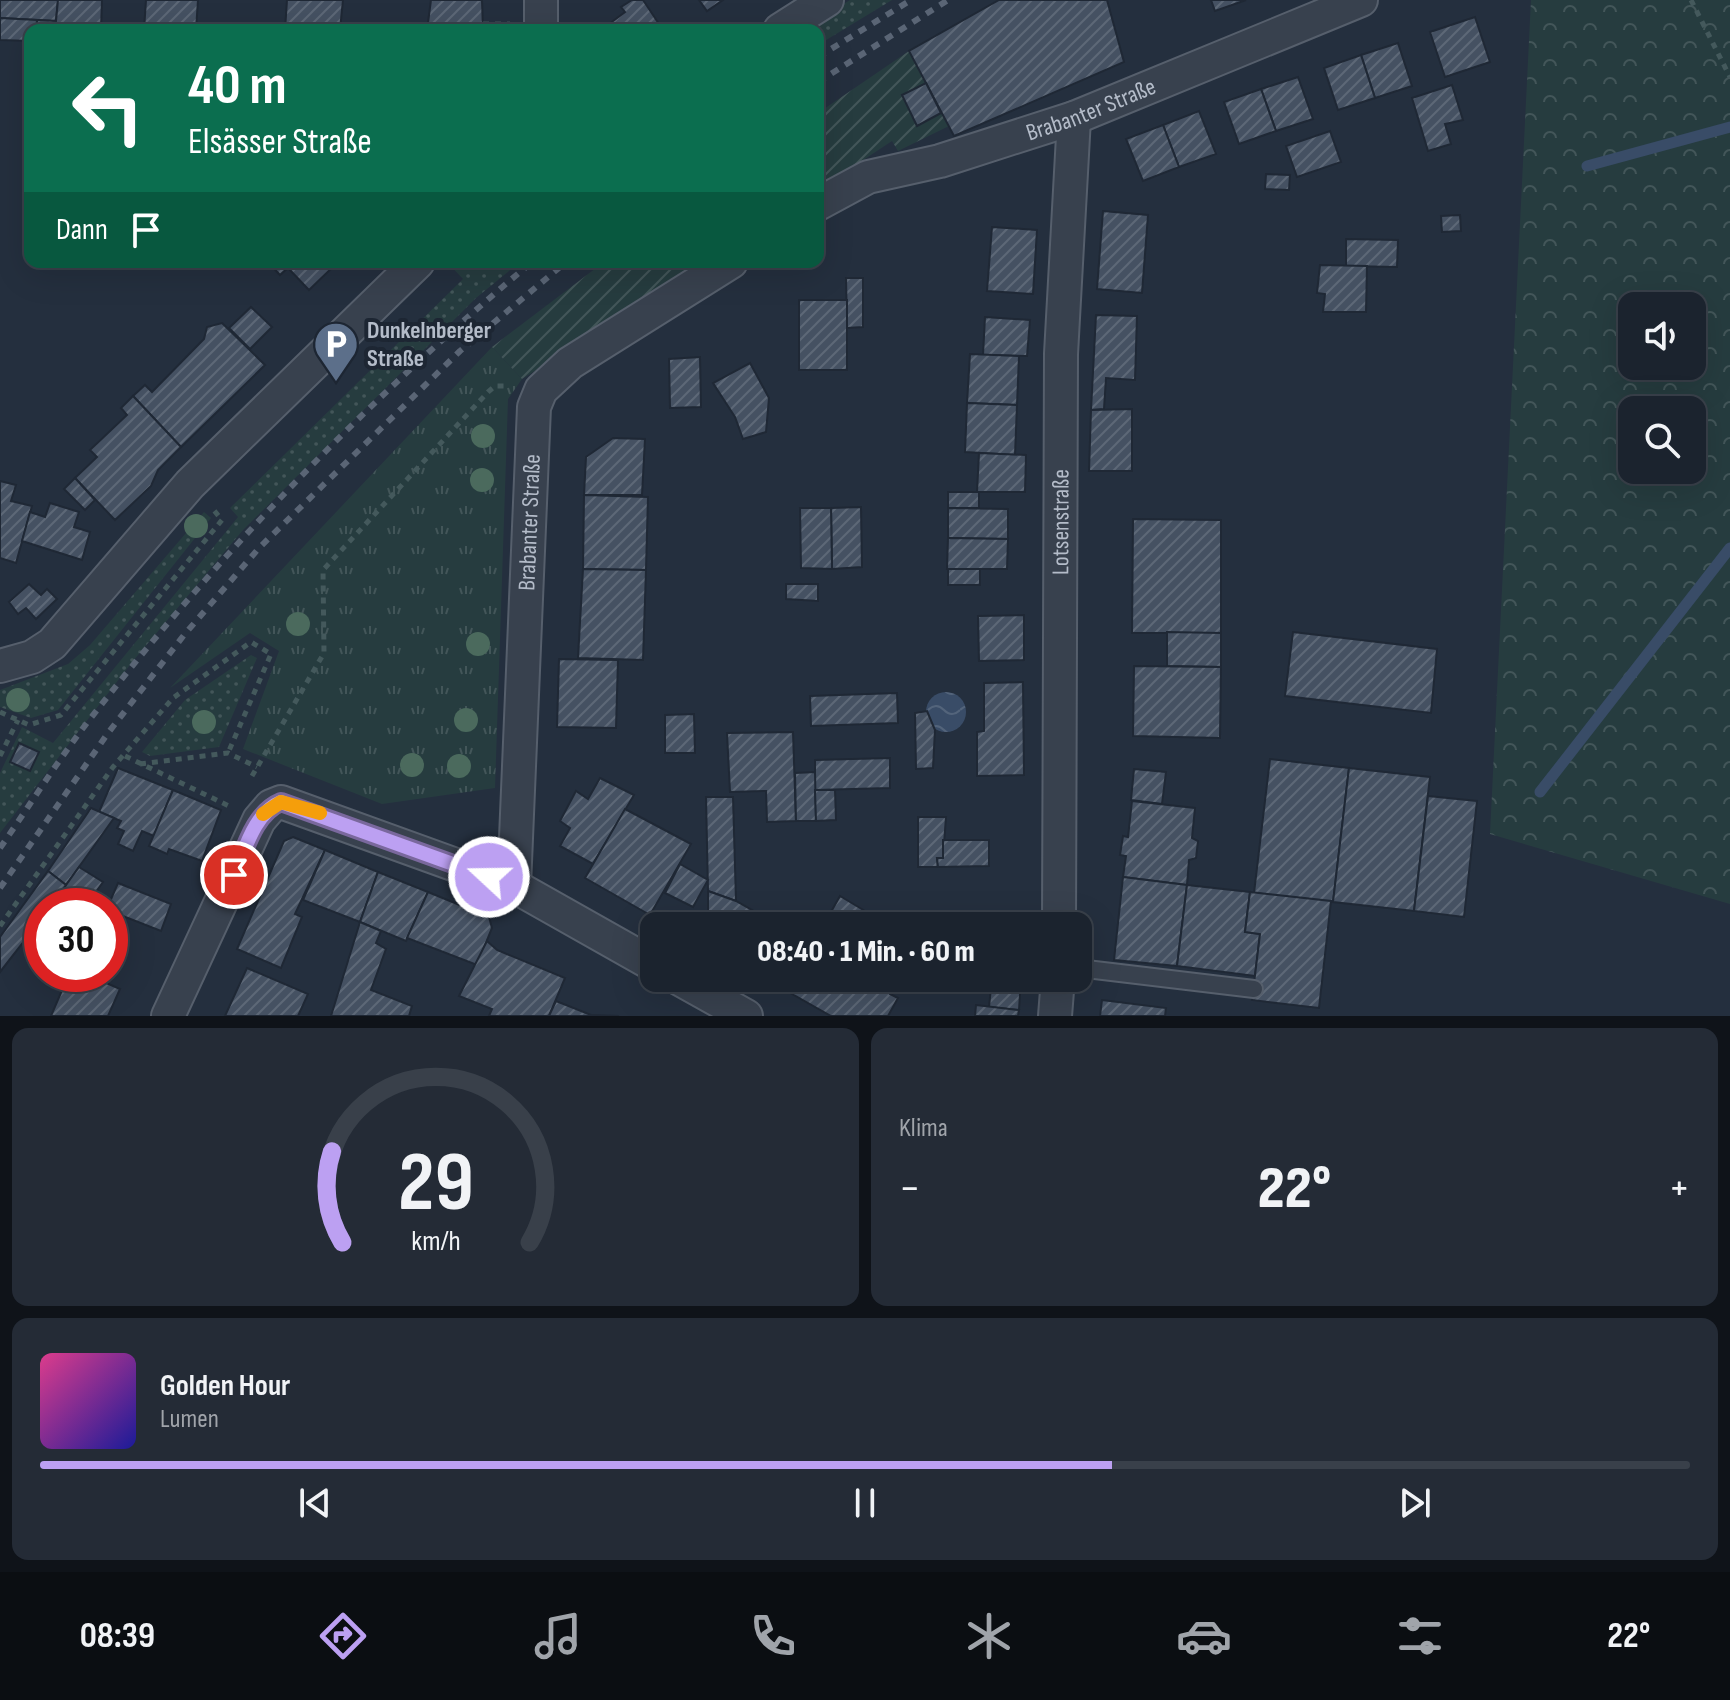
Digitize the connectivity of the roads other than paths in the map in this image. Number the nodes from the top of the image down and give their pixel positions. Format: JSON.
{"nodes":[{"id":1,"x":541,"y":0,"type":"edge"},
{"id":2,"x":827,"y":0,"type":"edge"},
{"id":3,"x":1361,"y":0,"type":"edge"},
{"id":4,"x":541,"y":24,"type":"edge"},
{"id":5,"x":789,"y":24,"type":"edge"},
{"id":6,"x":1074,"y":118,"type":"junction"},
{"id":7,"x":824,"y":201,"type":"edge"},
{"id":8,"x":412,"y":268,"type":"edge"},
{"id":9,"x":721,"y":268,"type":"edge"},
{"id":10,"x":5,"y":666,"type":"edge"},
{"id":11,"x":514,"y":886,"type":"junction"},
{"id":12,"x":1059,"y":912,"type":"edge"},
{"id":13,"x":640,"y":957,"type":"edge"},
{"id":14,"x":1092,"y":970,"type":"edge"},
{"id":15,"x":1254,"y":989,"type":"dead end"},
{"id":16,"x":703,"y":992,"type":"edge"},
{"id":17,"x":1057,"y":992,"type":"edge"},
{"id":18,"x":168,"y":1016,"type":"edge"},
{"id":19,"x":746,"y":1016,"type":"edge"},
{"id":20,"x":1055,"y":1016,"type":"edge"}],
"edges":[{"from":1,"to":4,"type":"street"},
{"from":2,"to":5,"type":"street"},
{"from":3,"to":6,"type":"street","name":"Brabanter Straße"},
{"from":6,"to":7,"type":"street","name":"Brabanter Straße"},
{"from":6,"to":12,"type":"street","name":"Lotsenstraße"},
{"from":8,"to":10,"type":"street"},
{"from":9,"to":11,"type":"street","name":"Brabanter Straße"},
{"from":11,"to":13,"type":"street"},
{"from":11,"to":18,"type":"street"},
{"from":14,"to":15,"type":"lane"},
{"from":16,"to":19,"type":"street"},
{"from":17,"to":20,"type":"street"}]}
